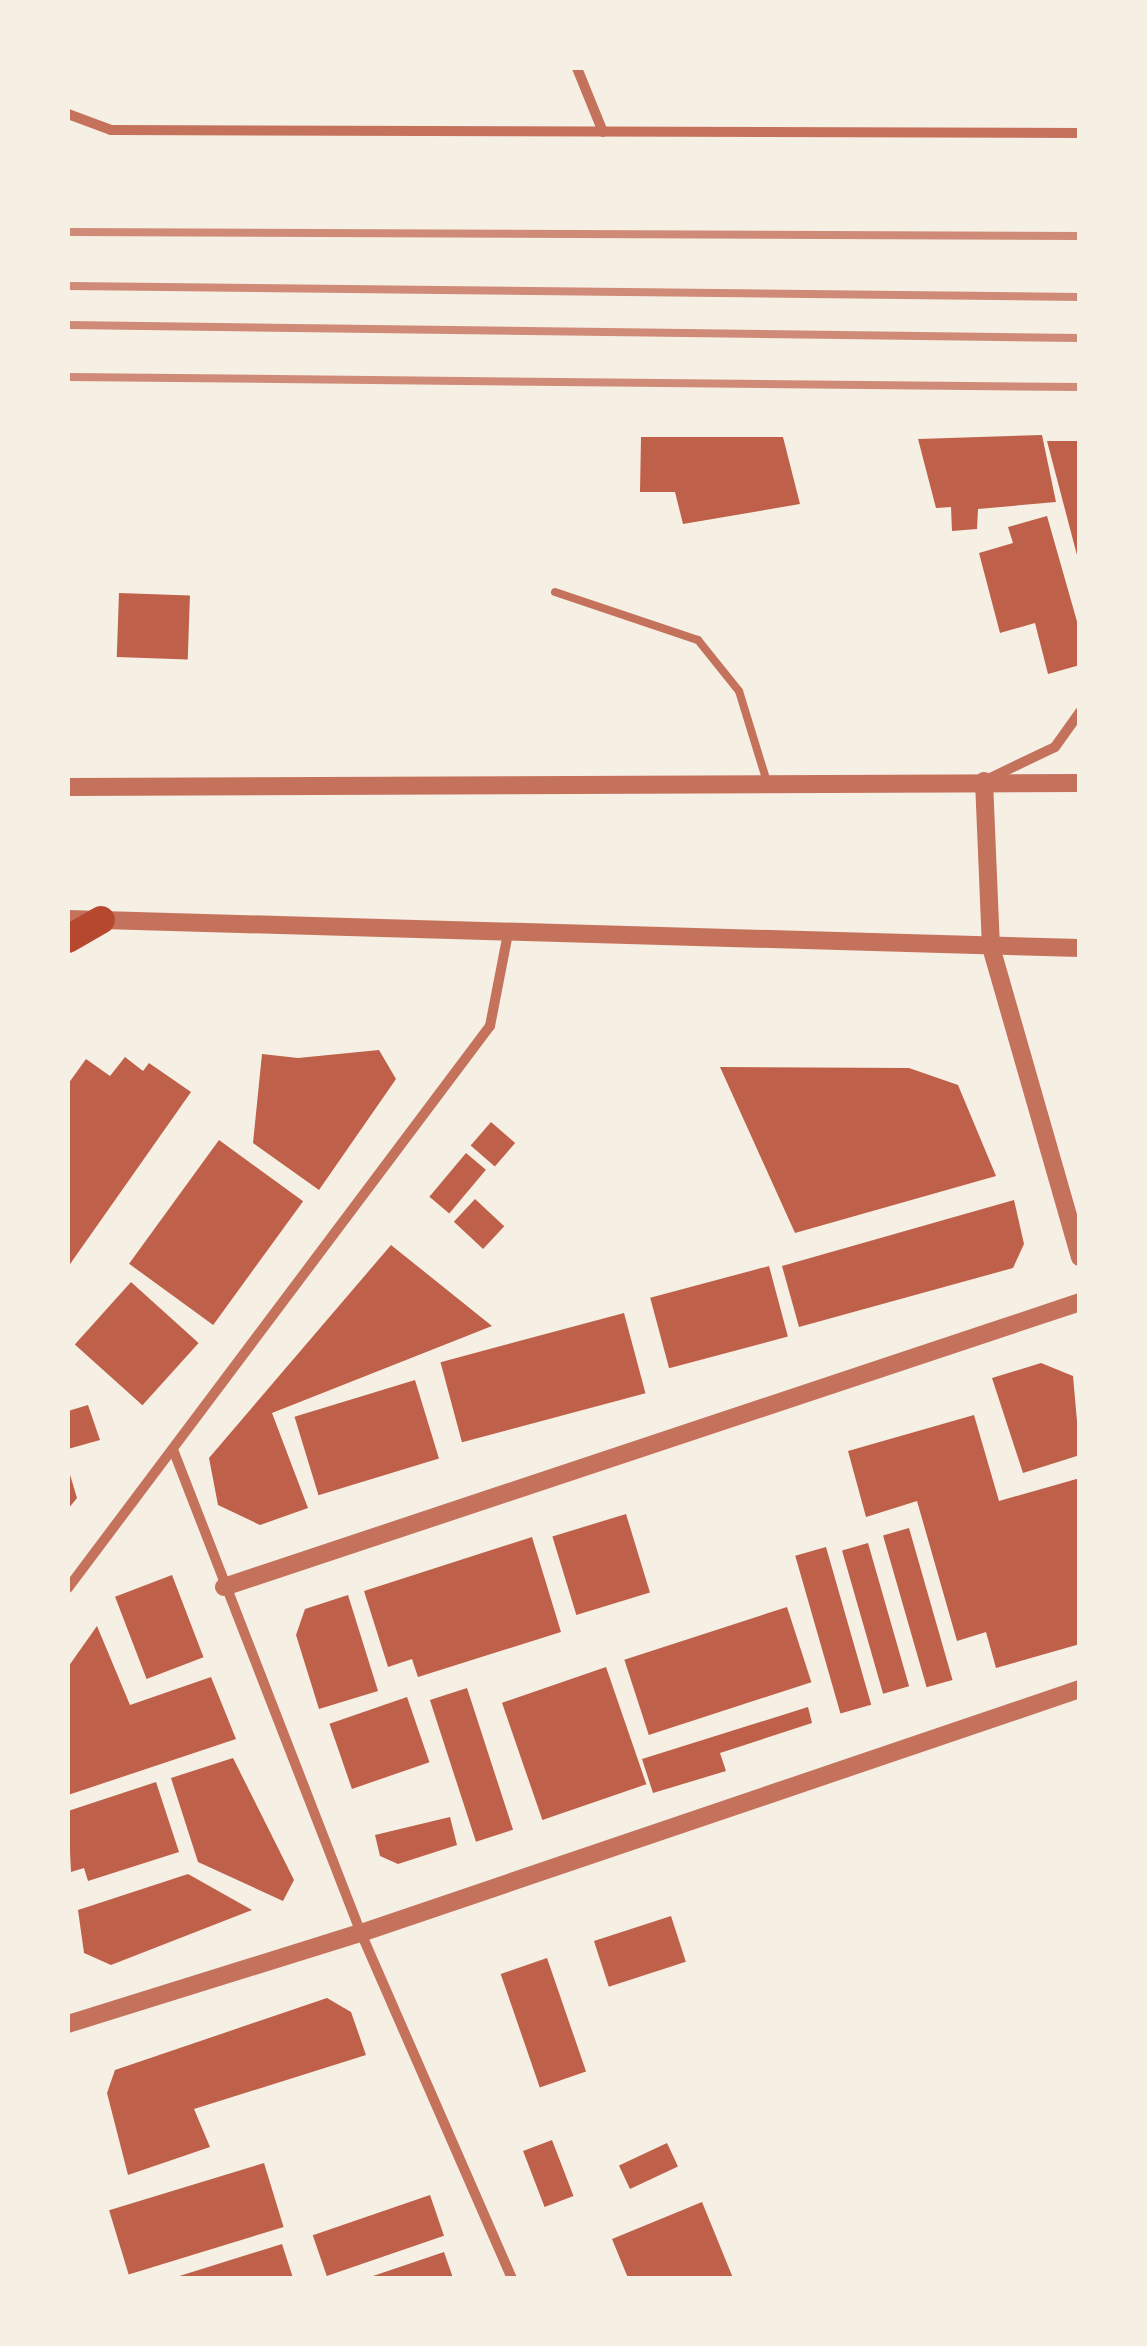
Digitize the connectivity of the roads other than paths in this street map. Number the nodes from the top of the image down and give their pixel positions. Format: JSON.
{"nodes":[{"id":1,"x":577,"y":68,"type":"edge"},
{"id":2,"x":68,"y":114,"type":"edge"},
{"id":3,"x":603,"y":132,"type":"junction"},
{"id":4,"x":1080,"y":133,"type":"edge"},
{"id":5,"x":555,"y":592,"type":"dead end"},
{"id":6,"x":1080,"y":712,"type":"edge"},
{"id":7,"x":984,"y":782,"type":"junction"},
{"id":8,"x":768,"y":784,"type":"junction"},
{"id":9,"x":1080,"y":784,"type":"edge"},
{"id":10,"x":68,"y":786,"type":"edge"},
{"id":11,"x":68,"y":919,"type":"edge"},
{"id":12,"x":101,"y":920,"type":"junction"},
{"id":13,"x":508,"y":933,"type":"junction"},
{"id":14,"x":68,"y":940,"type":"edge"},
{"id":15,"x":990,"y":948,"type":"junction"},
{"id":16,"x":1080,"y":948,"type":"edge"},
{"id":17,"x":1080,"y":1258,"type":"edge"},
{"id":18,"x":1080,"y":1302,"type":"edge"},
{"id":19,"x":174,"y":1452,"type":"junction"},
{"id":20,"x":224,"y":1587,"type":"junction"},
{"id":21,"x":68,"y":1588,"type":"edge"},
{"id":22,"x":1080,"y":1689,"type":"edge"},
{"id":23,"x":361,"y":1933,"type":"junction"},
{"id":24,"x":68,"y":2024,"type":"edge"},
{"id":25,"x":512,"y":2278,"type":"edge"}],
"edges":[{"from":1,"to":3,"type":"street"},
{"from":2,"to":3,"type":"street"},
{"from":3,"to":4,"type":"street"},
{"from":5,"to":8,"type":"lane"},
{"from":6,"to":7,"type":"street"},
{"from":7,"to":8,"type":"street"},
{"from":7,"to":9,"type":"street"},
{"from":7,"to":15,"type":"street"},
{"from":8,"to":10,"type":"street"},
{"from":11,"to":12,"type":"street"},
{"from":12,"to":13,"type":"street"},
{"from":12,"to":14,"type":"highway"},
{"from":13,"to":15,"type":"street"},
{"from":13,"to":19,"type":"street"},
{"from":15,"to":16,"type":"street"},
{"from":15,"to":17,"type":"street"},
{"from":18,"to":20,"type":"street"},
{"from":19,"to":20,"type":"street"},
{"from":19,"to":21,"type":"street"},
{"from":20,"to":23,"type":"street"},
{"from":22,"to":23,"type":"street"},
{"from":23,"to":24,"type":"street"},
{"from":23,"to":25,"type":"street"}]}
